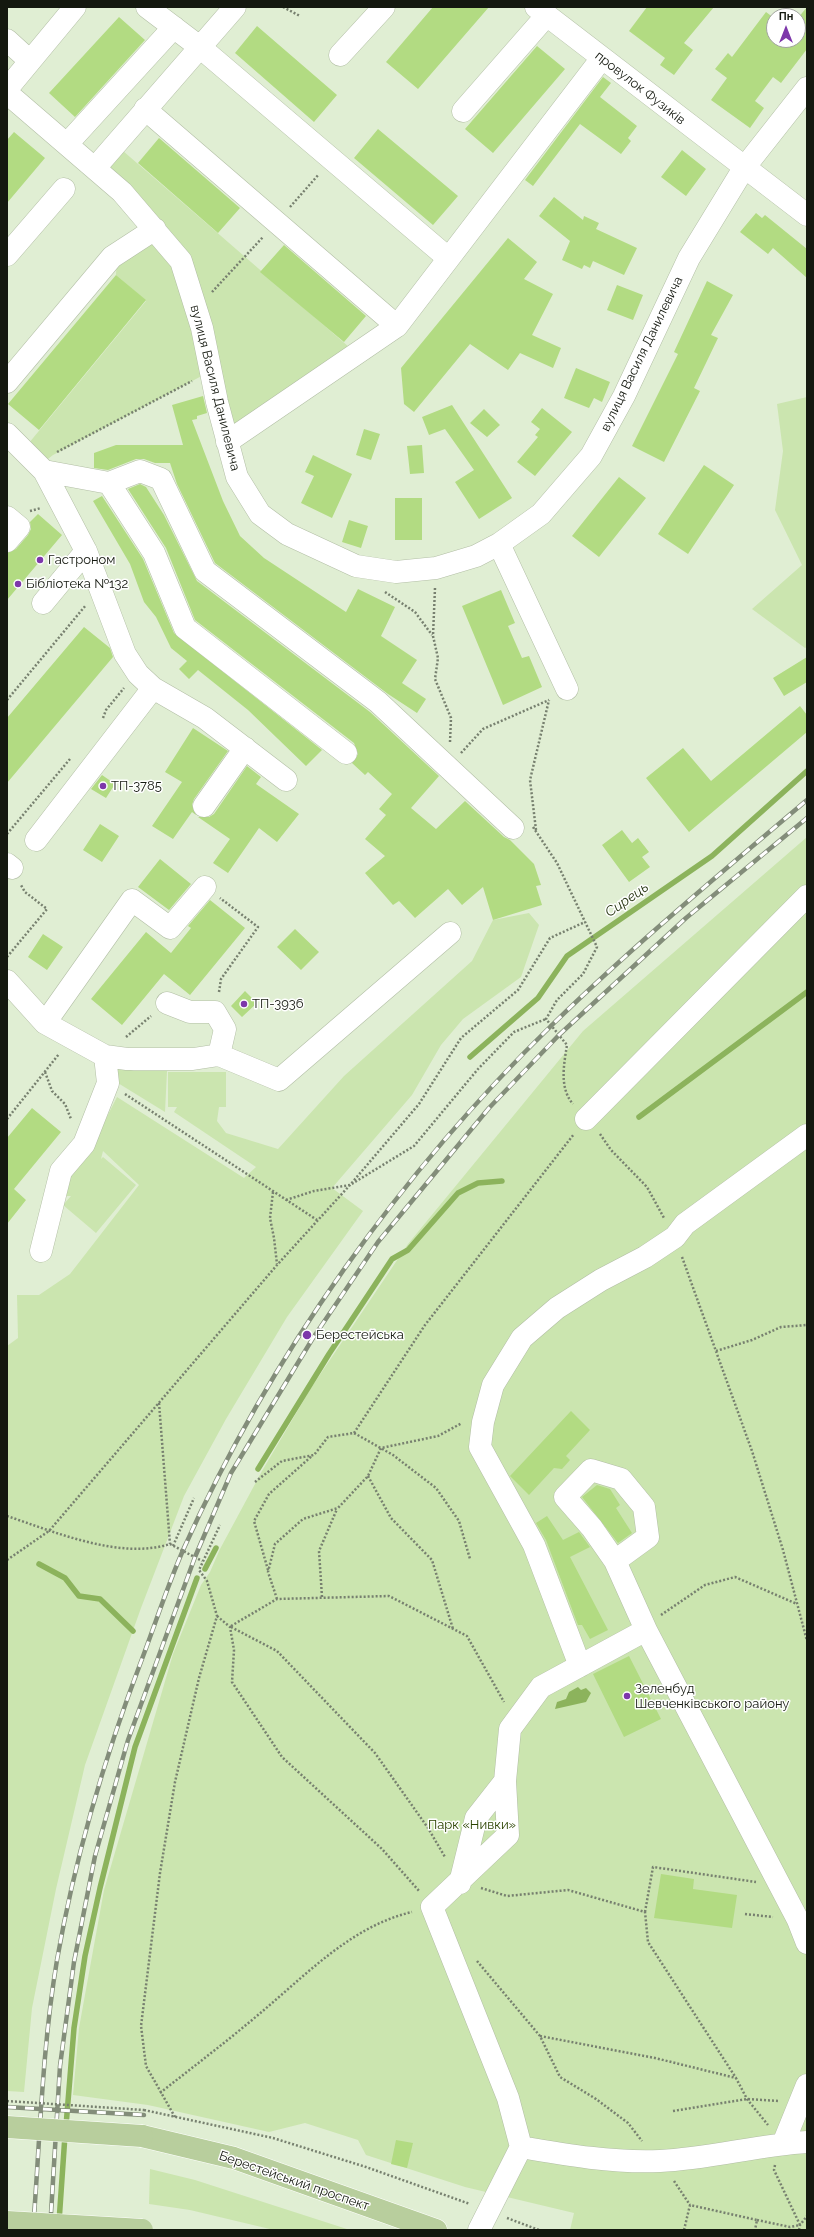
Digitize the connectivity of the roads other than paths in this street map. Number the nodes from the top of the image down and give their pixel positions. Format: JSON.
{"nodes":[{"id":1,"x":76,"y":7,"type":"edge"},
{"id":2,"x":147,"y":7,"type":"edge"},
{"id":3,"x":235,"y":7,"type":"edge"},
{"id":4,"x":384,"y":7,"type":"edge"},
{"id":5,"x":542,"y":11,"type":"edge"},
{"id":6,"x":174,"y":28,"type":"junction"},
{"id":7,"x":7,"y":40,"type":"edge"},
{"id":8,"x":201,"y":48,"type":"junction"},
{"id":9,"x":340,"y":55,"type":"dead end"},
{"id":10,"x":602,"y":58,"type":"junction"},
{"id":11,"x":30,"y":61,"type":"junction"},
{"id":12,"x":807,"y":88,"type":"edge"},
{"id":13,"x":7,"y":89,"type":"edge"},
{"id":14,"x":7,"y":93,"type":"edge"},
{"id":15,"x":146,"y":109,"type":"junction"},
{"id":16,"x":463,"y":111,"type":"dead end"},
{"id":17,"x":67,"y":144,"type":"junction"},
{"id":18,"x":95,"y":168,"type":"junction"},
{"id":19,"x":744,"y":168,"type":"junction"},
{"id":20,"x":64,"y":189,"type":"dead end"},
{"id":21,"x":807,"y":215,"type":"edge"},
{"id":22,"x":155,"y":229,"type":"junction"},
{"id":23,"x":7,"y":255,"type":"edge"},
{"id":24,"x":448,"y":258,"type":"junction"},
{"id":25,"x":397,"y":326,"type":"junction"},
{"id":26,"x":7,"y":382,"type":"edge"},
{"id":27,"x":7,"y":434,"type":"edge"},
{"id":28,"x":227,"y":442,"type":"junction"},
{"id":29,"x":42,"y":468,"type":"junction"},
{"id":30,"x":109,"y":483,"type":"junction"},
{"id":31,"x":7,"y":517,"type":"edge"},
{"id":32,"x":7,"y":541,"type":"edge"},
{"id":33,"x":499,"y":544,"type":"junction"},
{"id":34,"x":86,"y":551,"type":"junction"},
{"id":35,"x":43,"y":603,"type":"dead end"},
{"id":36,"x":145,"y":681,"type":"junction"},
{"id":37,"x":558,"y":694,"type":"road end"},
{"id":38,"x":245,"y":748,"type":"junction"},
{"id":39,"x":346,"y":753,"type":"dead end"},
{"id":40,"x":286,"y":780,"type":"dead end"},
{"id":41,"x":204,"y":806,"type":"dead end"},
{"id":42,"x":513,"y":828,"type":"dead end"},
{"id":43,"x":36,"y":840,"type":"dead end"},
{"id":44,"x":205,"y":887,"type":"road end"},
{"id":45,"x":807,"y":896,"type":"edge"},
{"id":46,"x":450,"y":933,"type":"dead end"},
{"id":47,"x":7,"y":981,"type":"edge"},
{"id":48,"x":167,"y":1003,"type":"road end"},
{"id":49,"x":46,"y":1023,"type":"junction"},
{"id":50,"x":219,"y":1055,"type":"junction"},
{"id":51,"x":105,"y":1056,"type":"junction"},
{"id":52,"x":586,"y":1119,"type":"road end"},
{"id":53,"x":807,"y":1135,"type":"edge"},
{"id":54,"x":41,"y":1251,"type":"dead end"},
{"id":55,"x":615,"y":1561,"type":"dead end"},
{"id":56,"x":646,"y":1630,"type":"junction"},
{"id":57,"x":580,"y":1666,"type":"junction"},
{"id":58,"x":505,"y":1781,"type":"junction"},
{"id":59,"x":460,"y":1882,"type":"junction"},
{"id":60,"x":807,"y":1943,"type":"edge"},
{"id":61,"x":803,"y":2094,"type":"edge"},
{"id":62,"x":7,"y":2127,"type":"edge"},
{"id":63,"x":807,"y":2142,"type":"edge"},
{"id":64,"x":783,"y":2144,"type":"junction"},
{"id":65,"x":521,"y":2147,"type":"junction"},
{"id":66,"x":484,"y":2221,"type":"edge"},
{"id":67,"x":7,"y":2222,"type":"edge"},
{"id":68,"x":142,"y":2230,"type":"edge"},
{"id":69,"x":436,"y":2230,"type":"edge"}],
"edges":[{"from":1,"to":11,"type":"street"},
{"from":2,"to":6,"type":"street"},
{"from":3,"to":8,"type":"street"},
{"from":4,"to":9,"type":"street"},
{"from":5,"to":10,"type":"street","name":"провулок Фузиків"},
{"from":5,"to":16,"type":"street"},
{"from":6,"to":8,"type":"street"},
{"from":6,"to":17,"type":"street"},
{"from":7,"to":11,"type":"street"},
{"from":8,"to":15,"type":"street"},
{"from":8,"to":24,"type":"street"},
{"from":10,"to":19,"type":"street","name":"провулок Фузиків"},
{"from":10,"to":24,"type":"street"},
{"from":11,"to":13,"type":"street"},
{"from":12,"to":19,"type":"street","name":"вулиця Василя Данилевича"},
{"from":14,"to":17,"type":"street","name":"вулиця Василя Данилевича"},
{"from":15,"to":18,"type":"street"},
{"from":15,"to":25,"type":"street"},
{"from":17,"to":18,"type":"street","name":"вулиця Василя Данилевича"},
{"from":18,"to":22,"type":"street","name":"вулиця Василя Данилевича"},
{"from":19,"to":21,"type":"street","name":"провулок Фузиків"},
{"from":19,"to":33,"type":"street","name":"вулиця Василя Данилевича"},
{"from":20,"to":23,"type":"street"},
{"from":22,"to":26,"type":"street"},
{"from":22,"to":28,"type":"street","name":"вулиця Василя Данилевича"},
{"from":24,"to":25,"type":"street"},
{"from":25,"to":28,"type":"street"},
{"from":27,"to":29,"type":"street"},
{"from":28,"to":33,"type":"street","name":"вулиця Василя Данилевича"},
{"from":29,"to":30,"type":"street"},
{"from":29,"to":34,"type":"street"},
{"from":30,"to":39,"type":"street"},
{"from":30,"to":42,"type":"street"},
{"from":31,"to":32,"type":"street"},
{"from":33,"to":37,"type":"street"},
{"from":34,"to":35,"type":"street"},
{"from":34,"to":36,"type":"street"},
{"from":36,"to":38,"type":"street"},
{"from":36,"to":43,"type":"street"},
{"from":38,"to":40,"type":"street"},
{"from":38,"to":41,"type":"street"},
{"from":44,"to":49,"type":"street"},
{"from":45,"to":52,"type":"street"},
{"from":46,"to":50,"type":"street"},
{"from":47,"to":49,"type":"street"},
{"from":48,"to":50,"type":"street"},
{"from":49,"to":51,"type":"street"},
{"from":50,"to":51,"type":"street"},
{"from":51,"to":54,"type":"street"},
{"from":53,"to":57,"type":"street"},
{"from":55,"to":56,"type":"street"},
{"from":56,"to":57,"type":"street"},
{"from":56,"to":60,"type":"street"},
{"from":57,"to":58,"type":"street"},
{"from":58,"to":59,"type":"street"},
{"from":58,"to":59,"type":"street"},
{"from":59,"to":65,"type":"street"},
{"from":61,"to":64,"type":"street"},
{"from":62,"to":69,"type":"main road","name":"Берестейський проспект","bridge":true},
{"from":63,"to":64,"type":"street"},
{"from":64,"to":65,"type":"street"},
{"from":65,"to":66,"type":"street"},
{"from":67,"to":68,"type":"main road","bridge":true}]}
